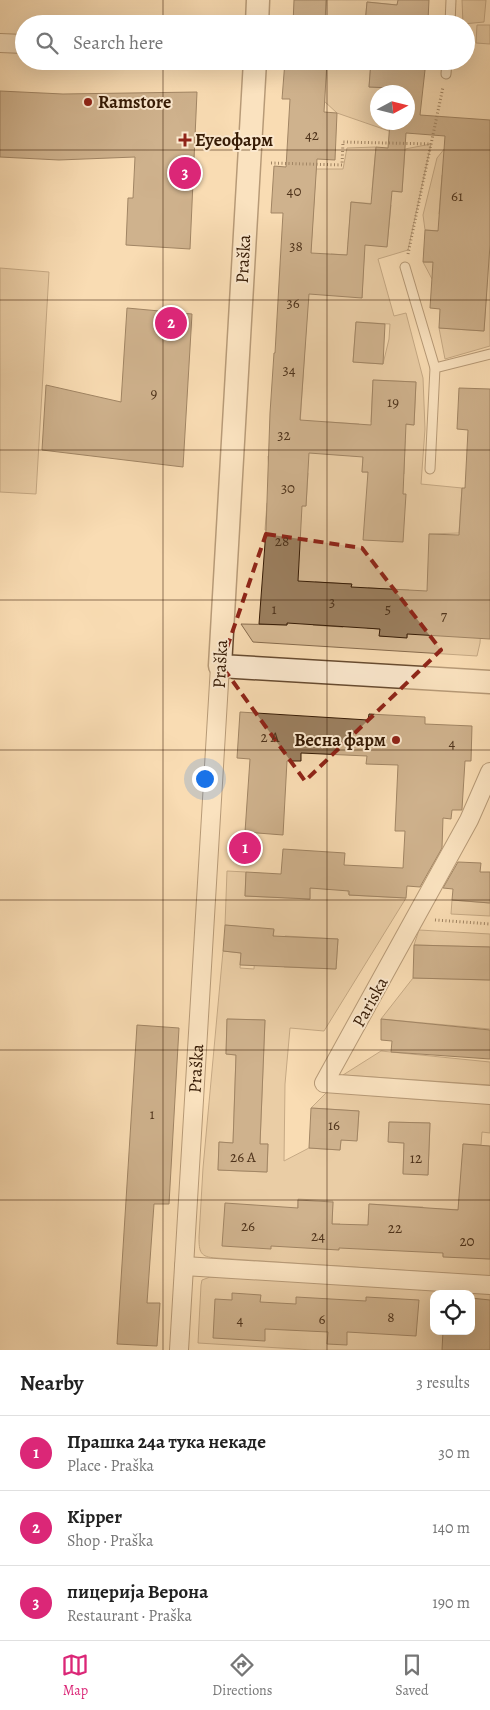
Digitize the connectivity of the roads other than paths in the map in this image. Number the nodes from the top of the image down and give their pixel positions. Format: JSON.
{"nodes":[{"id":1,"x":258,"y":0,"type":"edge"},
{"id":2,"x":451,"y":0,"type":"edge"},
{"id":3,"x":257,"y":15,"type":"edge"},
{"id":4,"x":450,"y":15,"type":"edge"},
{"id":5,"x":0,"y":43,"type":"edge"},
{"id":6,"x":15,"y":44,"type":"edge"},
{"id":7,"x":254,"y":70,"type":"edge"},
{"id":8,"x":446,"y":70,"type":"edge"},
{"id":9,"x":446,"y":74,"type":"road end"},
{"id":10,"x":405,"y":267,"type":"road end"},
{"id":11,"x":490,"y":354,"type":"edge"},
{"id":12,"x":435,"y":368,"type":"junction"},
{"id":13,"x":430,"y":469,"type":"dead end"},
{"id":14,"x":220,"y":666,"type":"junction"},
{"id":15,"x":490,"y":682,"type":"edge"},
{"id":16,"x":490,"y":772,"type":"edge"},
{"id":17,"x":490,"y":1095,"type":"edge"},
{"id":18,"x":184,"y":1266,"type":"junction"},
{"id":19,"x":490,"y":1285,"type":"edge"},
{"id":20,"x":179,"y":1350,"type":"edge"}],
"edges":[{"from":1,"to":3,"type":"street"},
{"from":2,"to":4,"type":"lane"},
{"from":5,"to":6,"type":"street"},
{"from":7,"to":14,"type":"street","name":"Praška"},
{"from":8,"to":9,"type":"lane"},
{"from":10,"to":12,"type":"lane"},
{"from":11,"to":12,"type":"lane"},
{"from":12,"to":13,"type":"lane"},
{"from":14,"to":15,"type":"street"},
{"from":14,"to":18,"type":"street","name":"Praška"},
{"from":16,"to":17,"type":"street","name":"Pariska"},
{"from":18,"to":19,"type":"street"},
{"from":18,"to":20,"type":"street","name":"Praška"}]}
